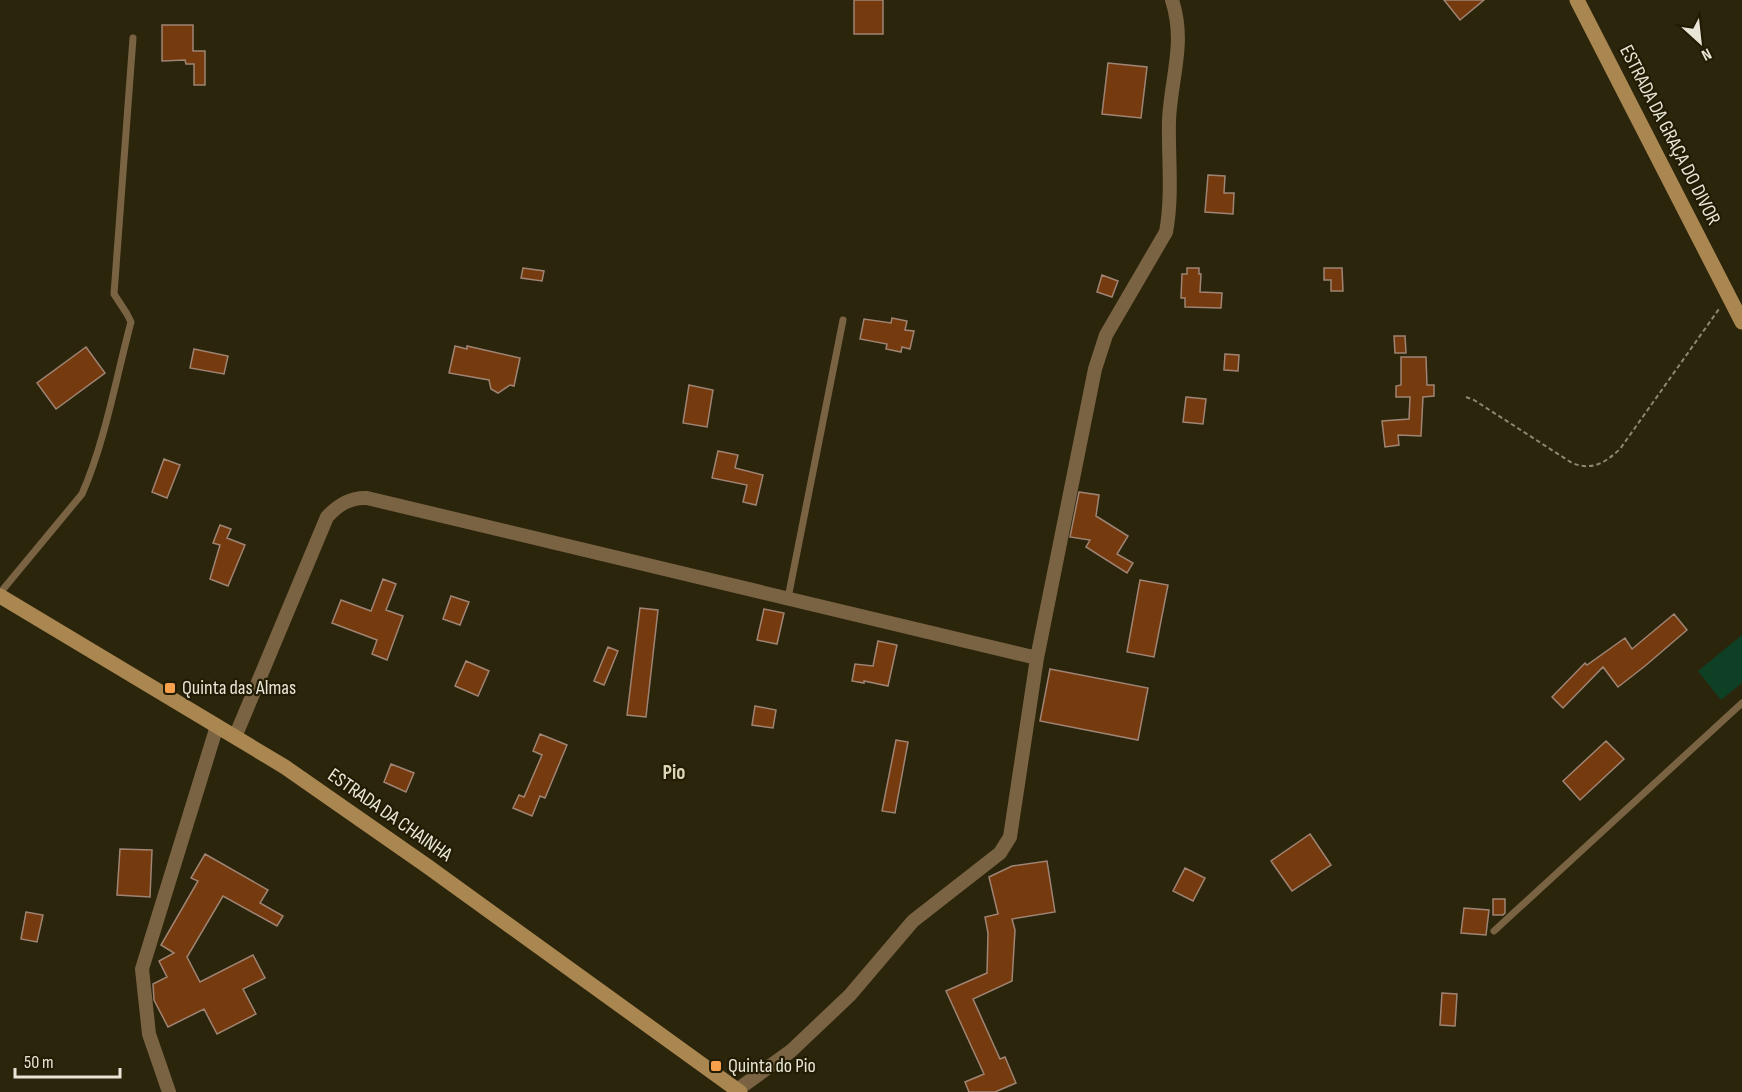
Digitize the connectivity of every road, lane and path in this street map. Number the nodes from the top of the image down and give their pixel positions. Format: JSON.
{"nodes":[{"id":1,"x":1172,"y":0,"type":"edge"},
{"id":2,"x":1577,"y":0,"type":"edge"},
{"id":3,"x":133,"y":38,"type":"dead end"},
{"id":4,"x":1731,"y":300,"type":"junction"},
{"id":5,"x":843,"y":320,"type":"dead end"},
{"id":6,"x":1742,"y":322,"type":"edge"},
{"id":7,"x":1466,"y":397,"type":"dead end"},
{"id":8,"x":0,"y":595,"type":"edge"},
{"id":9,"x":788,"y":598,"type":"junction"},
{"id":10,"x":1037,"y":658,"type":"junction"},
{"id":11,"x":1742,"y":703,"type":"edge"},
{"id":12,"x":217,"y":726,"type":"junction"},
{"id":13,"x":235,"y":736,"type":"junction"},
{"id":14,"x":1494,"y":931,"type":"dead end"},
{"id":15,"x":739,"y":1091,"type":"edge"},
{"id":16,"x":169,"y":1092,"type":"edge"}],
"edges":[{"from":1,"to":10,"type":"street"},
{"from":2,"to":4,"type":"street","name":"ESTRADA DA GRAÇA DO DIVOR"},
{"from":3,"to":8,"type":"lane"},
{"from":4,"to":6,"type":"street","name":"ESTRADA DA GRAÇA DO DIVOR"},
{"from":4,"to":7,"type":"path"},
{"from":5,"to":9,"type":"lane"},
{"from":8,"to":12,"type":"street","name":"ESTRADA DA CHAINHA"},
{"from":9,"to":10,"type":"street"},
{"from":9,"to":13,"type":"street"},
{"from":10,"to":15,"type":"street"},
{"from":11,"to":14,"type":"lane"},
{"from":12,"to":13,"type":"street","name":"ESTRADA DA CHAINHA"},
{"from":12,"to":16,"type":"street"},
{"from":13,"to":15,"type":"street","name":"ESTRADA DA CHAINHA"}]}
